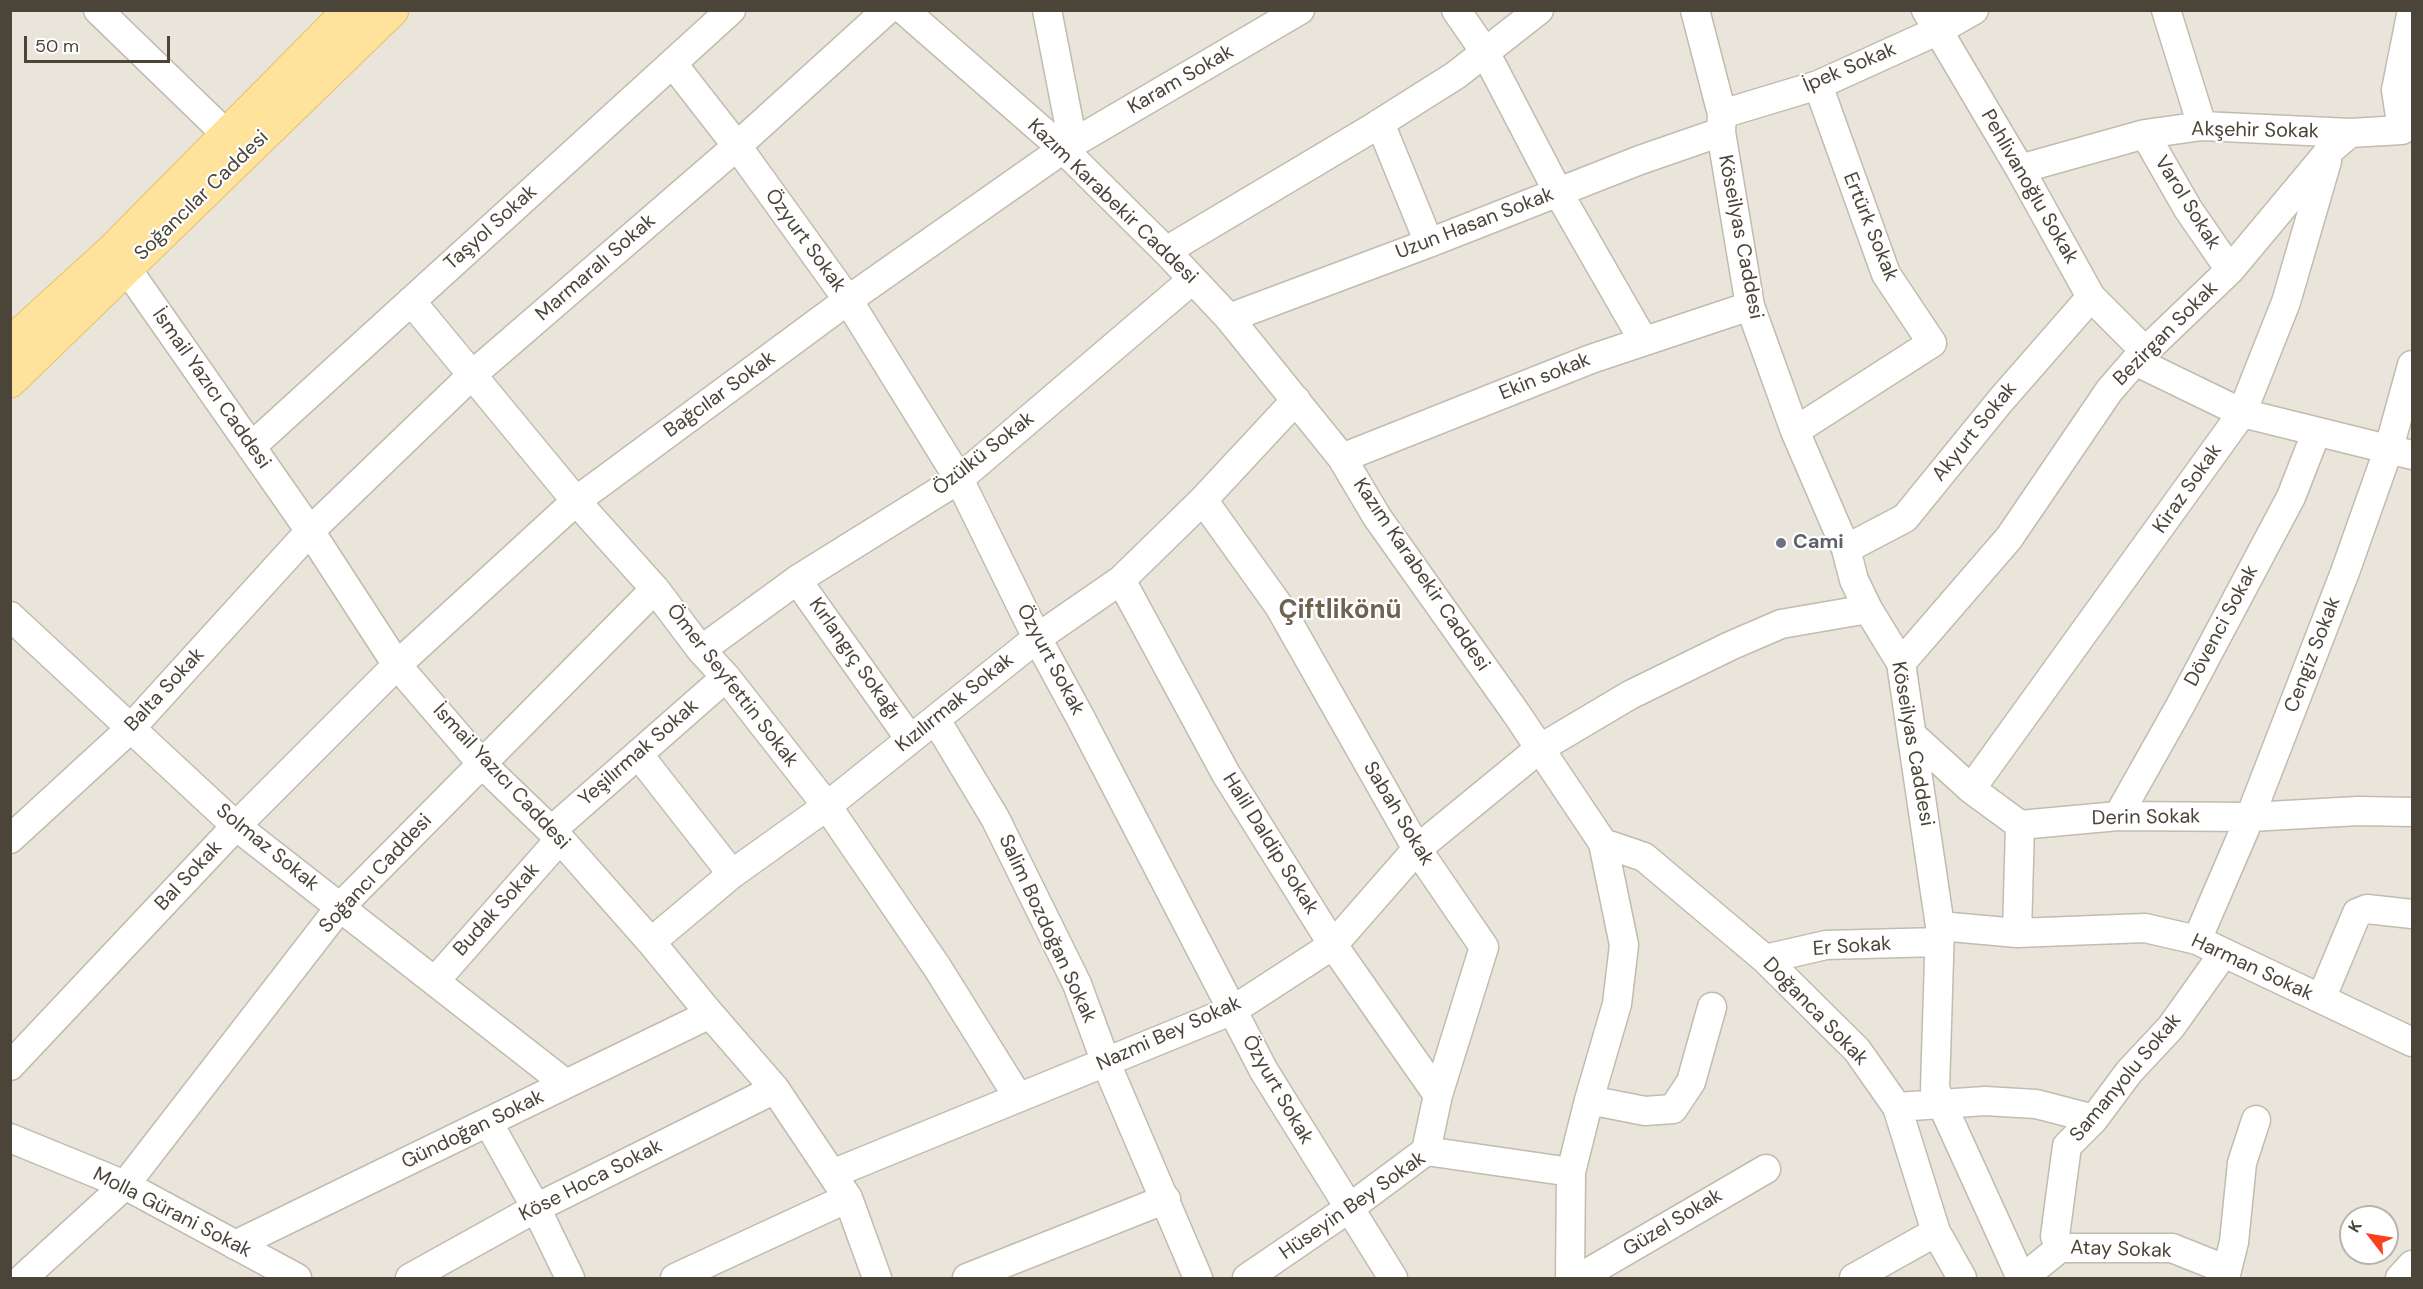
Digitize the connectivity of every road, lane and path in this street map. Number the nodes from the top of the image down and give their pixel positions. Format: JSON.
{"nodes":[{"id":1,"x":98,"y":10,"type":"edge"},
{"id":2,"x":350,"y":10,"type":"edge"},
{"id":3,"x":392,"y":10,"type":"edge"},
{"id":4,"x":731,"y":10,"type":"edge"},
{"id":5,"x":887,"y":10,"type":"edge"},
{"id":6,"x":904,"y":10,"type":"edge"},
{"id":7,"x":1047,"y":10,"type":"edge"},
{"id":8,"x":1300,"y":10,"type":"edge"},
{"id":9,"x":1456,"y":10,"type":"edge"},
{"id":10,"x":1539,"y":10,"type":"edge"},
{"id":11,"x":1695,"y":10,"type":"edge"},
{"id":12,"x":1974,"y":10,"type":"edge"},
{"id":13,"x":2166,"y":10,"type":"edge"},
{"id":14,"x":2412,"y":10,"type":"edge"},
{"id":15,"x":1931,"y":21,"type":"edge"},
{"id":16,"x":1485,"y":52,"type":"junction"},
{"id":17,"x":673,"y":64,"type":"junction"},
{"id":18,"x":2404,"y":83,"type":"edge"},
{"id":19,"x":1818,"y":85,"type":"junction"},
{"id":20,"x":1380,"y":123,"type":"junction"},
{"id":21,"x":1721,"y":123,"type":"junction"},
{"id":22,"x":2202,"y":126,"type":"junction"},
{"id":23,"x":2407,"y":130,"type":"edge"},
{"id":24,"x":226,"y":134,"type":"junction"},
{"id":25,"x":2145,"y":134,"type":"junction"},
{"id":26,"x":2341,"y":141,"type":"junction"},
{"id":27,"x":737,"y":147,"type":"junction"},
{"id":28,"x":1062,"y":149,"type":"junction"},
{"id":29,"x":2020,"y":169,"type":"junction"},
{"id":30,"x":1558,"y":192,"type":"junction"},
{"id":31,"x":1429,"y":243,"type":"junction"},
{"id":32,"x":1166,"y":251,"type":"junction"},
{"id":33,"x":127,"y":269,"type":"junction"},
{"id":34,"x":2230,"y":270,"type":"junction"},
{"id":35,"x":1192,"y":280,"type":"junction"},
{"id":36,"x":2091,"y":297,"type":"junction"},
{"id":37,"x":848,"y":300,"type":"junction"},
{"id":38,"x":411,"y":301,"type":"junction"},
{"id":39,"x":1750,"y":306,"type":"junction"},
{"id":40,"x":1229,"y":318,"type":"junction"},
{"id":41,"x":1643,"y":340,"type":"junction"},
{"id":42,"x":10,"y":344,"type":"edge"},
{"id":43,"x":2140,"y":357,"type":"junction"},
{"id":44,"x":2412,"y":365,"type":"edge"},
{"id":45,"x":472,"y":375,"type":"junction"},
{"id":46,"x":10,"y":381,"type":"edge"},
{"id":47,"x":1296,"y":400,"type":"junction"},
{"id":48,"x":2242,"y":413,"type":"junction"},
{"id":49,"x":1795,"y":430,"type":"junction"},
{"id":50,"x":2316,"y":433,"type":"junction"},
{"id":51,"x":252,"y":447,"type":"junction"},
{"id":52,"x":2401,"y":452,"type":"edge"},
{"id":53,"x":1342,"y":458,"type":"junction"},
{"id":54,"x":959,"y":479,"type":"junction"},
{"id":55,"x":1203,"y":500,"type":"junction"},
{"id":56,"x":576,"y":501,"type":"junction"},
{"id":57,"x":310,"y":531,"type":"junction"},
{"id":58,"x":1846,"y":549,"type":"junction"},
{"id":59,"x":797,"y":579,"type":"junction"},
{"id":60,"x":1121,"y":580,"type":"junction"},
{"id":61,"x":655,"y":589,"type":"junction"},
{"id":62,"x":1868,"y":609,"type":"junction"},
{"id":63,"x":10,"y":616,"type":"edge"},
{"id":64,"x":1037,"y":638,"type":"junction"},
{"id":65,"x":702,"y":650,"type":"junction"},
{"id":66,"x":1901,"y":663,"type":"junction"},
{"id":67,"x":397,"y":665,"type":"junction"},
{"id":68,"x":726,"y":677,"type":"junction"},
{"id":69,"x":936,"y":720,"type":"junction"},
{"id":70,"x":131,"y":728,"type":"junction"},
{"id":71,"x":1913,"y":736,"type":"junction"},
{"id":72,"x":910,"y":739,"type":"junction"},
{"id":73,"x":1539,"y":748,"type":"junction"},
{"id":74,"x":638,"y":754,"type":"junction"},
{"id":75,"x":482,"y":764,"type":"junction"},
{"id":76,"x":1971,"y":789,"type":"junction"},
{"id":77,"x":827,"y":806,"type":"junction"},
{"id":78,"x":2412,"y":812,"type":"edge"},
{"id":79,"x":2118,"y":816,"type":"junction"},
{"id":80,"x":2250,"y":817,"type":"junction"},
{"id":81,"x":2020,"y":825,"type":"junction"},
{"id":82,"x":236,"y":826,"type":"junction"},
{"id":83,"x":556,"y":835,"type":"junction"},
{"id":84,"x":10,"y":839,"type":"edge"},
{"id":85,"x":1603,"y":843,"type":"junction"},
{"id":86,"x":1417,"y":849,"type":"junction"},
{"id":87,"x":732,"y":874,"type":"junction"},
{"id":88,"x":340,"y":907,"type":"junction"},
{"id":89,"x":2412,"y":914,"type":"edge"},
{"id":90,"x":2017,"y":933,"type":"junction"},
{"id":91,"x":1940,"y":934,"type":"junction"},
{"id":92,"x":2197,"y":940,"type":"junction"},
{"id":93,"x":651,"y":942,"type":"junction"},
{"id":94,"x":1333,"y":945,"type":"junction"},
{"id":95,"x":2223,"y":954,"type":"junction"},
{"id":96,"x":1765,"y":960,"type":"junction"},
{"id":97,"x":435,"y":981,"type":"junction"},
{"id":98,"x":2321,"y":999,"type":"junction"},
{"id":99,"x":1712,"y":1007,"type":"dead end"},
{"id":100,"x":1233,"y":1010,"type":"junction"},
{"id":101,"x":710,"y":1014,"type":"junction"},
{"id":102,"x":2412,"y":1042,"type":"edge"},
{"id":103,"x":1106,"y":1063,"type":"junction"},
{"id":104,"x":10,"y":1066,"type":"edge"},
{"id":105,"x":566,"y":1084,"type":"junction"},
{"id":106,"x":775,"y":1089,"type":"junction"},
{"id":107,"x":1438,"y":1095,"type":"junction"},
{"id":108,"x":1018,"y":1097,"type":"junction"},
{"id":109,"x":1589,"y":1100,"type":"junction"},
{"id":110,"x":1942,"y":1104,"type":"junction"},
{"id":111,"x":1897,"y":1107,"type":"junction"},
{"id":112,"x":2094,"y":1119,"type":"junction"},
{"id":113,"x":2256,"y":1120,"type":"dead end"},
{"id":114,"x":488,"y":1122,"type":"junction"},
{"id":115,"x":10,"y":1138,"type":"edge"},
{"id":116,"x":1426,"y":1151,"type":"junction"},
{"id":117,"x":1766,"y":1169,"type":"dead end"},
{"id":118,"x":1571,"y":1172,"type":"junction"},
{"id":119,"x":832,"y":1174,"type":"junction"},
{"id":120,"x":125,"y":1185,"type":"junction"},
{"id":121,"x":848,"y":1198,"type":"junction"},
{"id":122,"x":1166,"y":1199,"type":"junction"},
{"id":123,"x":536,"y":1208,"type":"junction"},
{"id":124,"x":1348,"y":1209,"type":"junction"},
{"id":125,"x":1936,"y":1232,"type":"junction"},
{"id":126,"x":235,"y":1245,"type":"junction"},
{"id":127,"x":2060,"y":1248,"type":"junction"},
{"id":128,"x":2412,"y":1265,"type":"edge"},
{"id":129,"x":2226,"y":1274,"type":"edge"},
{"id":130,"x":1257,"y":1276,"type":"edge"},
{"id":131,"x":26,"y":1277,"type":"edge"},
{"id":132,"x":297,"y":1278,"type":"edge"},
{"id":133,"x":410,"y":1278,"type":"edge"},
{"id":134,"x":570,"y":1278,"type":"edge"},
{"id":135,"x":675,"y":1278,"type":"edge"},
{"id":136,"x":877,"y":1278,"type":"edge"},
{"id":137,"x":967,"y":1278,"type":"edge"},
{"id":138,"x":1198,"y":1278,"type":"edge"},
{"id":139,"x":1393,"y":1278,"type":"edge"},
{"id":140,"x":1570,"y":1278,"type":"edge"},
{"id":141,"x":1580,"y":1278,"type":"edge"},
{"id":142,"x":1854,"y":1278,"type":"edge"},
{"id":143,"x":1962,"y":1278,"type":"edge"},
{"id":144,"x":2022,"y":1278,"type":"edge"},
{"id":145,"x":2400,"y":1278,"type":"edge"}],
"edges":[{"from":1,"to":24,"type":"street"},
{"from":2,"to":24,"type":"main road","name":"Soğancılar Caddesi"},
{"from":3,"to":33,"type":"main road","name":"Soğancılar Caddesi"},
{"from":4,"to":17,"type":"street","name":"Taşyol Sokak"},
{"from":5,"to":27,"type":"street","name":"Marmaralı Sokak"},
{"from":6,"to":28,"type":"street","name":"Kazım Karabekir Caddesi"},
{"from":7,"to":28,"type":"street"},
{"from":8,"to":28,"type":"street","name":"Karam Sokak"},
{"from":9,"to":16,"type":"street"},
{"from":10,"to":16,"type":"street"},
{"from":11,"to":21,"type":"street","name":"Köseilyas Caddesi"},
{"from":12,"to":15,"type":"street","name":"İpek Sokak"},
{"from":13,"to":22,"type":"street"},
{"from":14,"to":18,"type":"street"},
{"from":15,"to":19,"type":"street","name":"İpek Sokak"},
{"from":15,"to":29,"type":"street","name":"Pehlivanoğlu Sokak"},
{"from":16,"to":20,"type":"street"},
{"from":16,"to":30,"type":"street"},
{"from":17,"to":27,"type":"street","name":"Özyurt Sokak"},
{"from":17,"to":38,"type":"street","name":"Taşyol Sokak"},
{"from":18,"to":23,"type":"street"},
{"from":19,"to":21,"type":"street","name":"İpek Sokak"},
{"from":19,"to":49,"type":"street","name":"Ertürk Sokak"},
{"from":20,"to":31,"type":"street"},
{"from":20,"to":32,"type":"street"},
{"from":21,"to":30,"type":"street","name":"Uzun Hasan Sokak"},
{"from":21,"to":39,"type":"street","name":"Köseilyas Caddesi"},
{"from":22,"to":25,"type":"street","name":"Akşehir Sokak"},
{"from":22,"to":26,"type":"street","name":"Akşehir Sokak"},
{"from":23,"to":26,"type":"street"},
{"from":24,"to":42,"type":"main road","name":"Soğancılar Caddesi"},
{"from":25,"to":29,"type":"street","name":"Akşehir Sokak"},
{"from":25,"to":34,"type":"street","name":"Varol Sokak"},
{"from":26,"to":34,"type":"street","name":"Bezirgan Sokak"},
{"from":26,"to":48,"type":"street","name":"Kiraz Sokak"},
{"from":27,"to":37,"type":"street","name":"Özyurt Sokak"},
{"from":27,"to":45,"type":"street","name":"Marmaralı Sokak"},
{"from":28,"to":32,"type":"street","name":"Kazım Karabekir Caddesi"},
{"from":28,"to":37,"type":"street","name":"Bağcılar Sokak"},
{"from":29,"to":36,"type":"street","name":"Pehlivanoğlu Sokak"},
{"from":30,"to":31,"type":"street","name":"Uzun Hasan Sokak"},
{"from":30,"to":41,"type":"street"},
{"from":31,"to":40,"type":"street","name":"Uzun Hasan Sokak"},
{"from":32,"to":35,"type":"street","name":"Kazım Karabekir Caddesi"},
{"from":33,"to":46,"type":"main road","name":"Soğancılar Caddesi"},
{"from":33,"to":51,"type":"street","name":"İsmail Yazıcı Caddesi"},
{"from":34,"to":43,"type":"street","name":"Bezirgan Sokak"},
{"from":35,"to":40,"type":"street","name":"Kazım Karabekir Caddesi"},
{"from":35,"to":54,"type":"street","name":"Özülkü Sokak"},
{"from":36,"to":43,"type":"street","name":"Pehlivanoğlu Sokak"},
{"from":36,"to":58,"type":"street","name":"Akyurt Sokak"},
{"from":37,"to":54,"type":"street","name":"Özyurt Sokak"},
{"from":37,"to":56,"type":"street","name":"Bağcılar Sokak"},
{"from":38,"to":45,"type":"street","name":"Ömer Seyfettin Sokak"},
{"from":38,"to":51,"type":"street","name":"Taşyol Sokak"},
{"from":39,"to":41,"type":"street","name":"Ekin sokak"},
{"from":39,"to":49,"type":"street","name":"Köseilyas Caddesi"},
{"from":40,"to":47,"type":"street","name":"Kazım Karabekir Caddesi"},
{"from":41,"to":53,"type":"street","name":"Ekin sokak"},
{"from":43,"to":48,"type":"street","name":"Pehlivanoğlu Sokak"},
{"from":43,"to":66,"type":"street","name":"Bezirgan Sokak"},
{"from":44,"to":52,"type":"street","name":"Cengiz Sokak"},
{"from":45,"to":56,"type":"street","name":"Ömer Seyfettin Sokak"},
{"from":45,"to":57,"type":"street","name":"Marmaralı Sokak"},
{"from":47,"to":53,"type":"street","name":"Kazım Karabekir Caddesi"},
{"from":47,"to":55,"type":"street","name":"Kızılırmak Sokak"},
{"from":48,"to":50,"type":"street","name":"Pehlivanoğlu Sokak"},
{"from":48,"to":76,"type":"street","name":"Kiraz Sokak"},
{"from":49,"to":58,"type":"street","name":"Köseilyas Caddesi"},
{"from":50,"to":52,"type":"street","name":"Pehlivanoğlu Sokak"},
{"from":50,"to":79,"type":"street","name":"Dövenci Sokak"},
{"from":51,"to":57,"type":"street","name":"İsmail Yazıcı Caddesi"},
{"from":52,"to":80,"type":"street","name":"Cengiz Sokak"},
{"from":53,"to":73,"type":"street","name":"Kazım Karabekir Caddesi"},
{"from":54,"to":59,"type":"street","name":"Özülkü Sokak"},
{"from":54,"to":64,"type":"street","name":"Özyurt Sokak"},
{"from":55,"to":60,"type":"street","name":"Kızılırmak Sokak"},
{"from":55,"to":86,"type":"street","name":"Sabah Sokak"},
{"from":56,"to":61,"type":"street","name":"Ömer Seyfettin Sokak"},
{"from":56,"to":67,"type":"street","name":"Bağcılar Sokak"},
{"from":57,"to":67,"type":"street","name":"İsmail Yazıcı Caddesi"},
{"from":57,"to":70,"type":"street","name":"Balta Sokak"},
{"from":58,"to":62,"type":"street","name":"Köseilyas Caddesi"},
{"from":59,"to":65,"type":"street","name":"Özülkü Sokak"},
{"from":59,"to":72,"type":"street","name":"Kırlangıç Sokağı"},
{"from":60,"to":64,"type":"street","name":"Kızılırmak Sokak"},
{"from":60,"to":94,"type":"street","name":"Halil Daldip Sokak"},
{"from":61,"to":65,"type":"street","name":"Ömer Seyfettin Sokak"},
{"from":61,"to":75,"type":"street","name":"Soğancı Caddesi"},
{"from":62,"to":66,"type":"street","name":"Köseilyas Caddesi"},
{"from":62,"to":73,"type":"street","name":"Nazmi Bey Sokak"},
{"from":63,"to":70,"type":"street","name":"Solmaz Sokak"},
{"from":64,"to":69,"type":"street","name":"Kızılırmak Sokak"},
{"from":64,"to":100,"type":"street","name":"Özyurt Sokak"},
{"from":65,"to":68,"type":"street","name":"Ömer Seyfettin Sokak"},
{"from":66,"to":71,"type":"street","name":"Köseilyas Caddesi"},
{"from":67,"to":75,"type":"street","name":"İsmail Yazıcı Caddesi"},
{"from":67,"to":82,"type":"street","name":"Bal Sokak"},
{"from":68,"to":74,"type":"street","name":"Yeşilırmak Sokak"},
{"from":68,"to":77,"type":"street","name":"Ömer Seyfettin Sokak"},
{"from":69,"to":72,"type":"street","name":"Kızılırmak Sokak"},
{"from":69,"to":103,"type":"street","name":"Salim Bozdoğan Sokak"},
{"from":70,"to":82,"type":"street","name":"Solmaz Sokak"},
{"from":70,"to":84,"type":"street","name":"Balta Sokak"},
{"from":71,"to":76,"type":"street"},
{"from":71,"to":91,"type":"street","name":"Köseilyas Caddesi"},
{"from":72,"to":77,"type":"street","name":"Kızılırmak Sokak"},
{"from":73,"to":85,"type":"street","name":"Kazım Karabekir Caddesi"},
{"from":73,"to":86,"type":"street","name":"Nazmi Bey Sokak"},
{"from":74,"to":83,"type":"street","name":"Yeşilırmak Sokak"},
{"from":74,"to":87,"type":"street"},
{"from":75,"to":83,"type":"street","name":"İsmail Yazıcı Caddesi"},
{"from":75,"to":88,"type":"street","name":"Soğancı Caddesi"},
{"from":76,"to":81,"type":"street"},
{"from":77,"to":87,"type":"street","name":"Kızılırmak Sokak"},
{"from":77,"to":108,"type":"street","name":"Ömer Seyfettin Sokak"},
{"from":78,"to":80,"type":"street","name":"Derin Sokak"},
{"from":79,"to":80,"type":"street","name":"Derin Sokak"},
{"from":79,"to":81,"type":"street","name":"Derin Sokak"},
{"from":80,"to":92,"type":"street","name":"Cengiz Sokak"},
{"from":81,"to":90,"type":"street"},
{"from":82,"to":88,"type":"street","name":"Solmaz Sokak"},
{"from":82,"to":104,"type":"street","name":"Bal Sokak"},
{"from":83,"to":93,"type":"street","name":"İsmail Yazıcı Caddesi"},
{"from":83,"to":97,"type":"street","name":"Budak Sokak"},
{"from":85,"to":96,"type":"street","name":"Doğanca Sokak"},
{"from":85,"to":109,"type":"street","name":"Kazım Karabekir Caddesi"},
{"from":86,"to":94,"type":"street","name":"Nazmi Bey Sokak"},
{"from":86,"to":107,"type":"street","name":"Sabah Sokak"},
{"from":87,"to":93,"type":"street","name":"Kızılırmak Sokak"},
{"from":88,"to":97,"type":"street","name":"Solmaz Sokak"},
{"from":88,"to":120,"type":"street","name":"Soğancı Caddesi"},
{"from":89,"to":98,"type":"street"},
{"from":90,"to":91,"type":"street","name":"Harman Sokak"},
{"from":90,"to":92,"type":"street","name":"Harman Sokak"},
{"from":91,"to":96,"type":"street","name":"Er Sokak"},
{"from":91,"to":110,"type":"street","name":"Köseilyas Caddesi"},
{"from":92,"to":95,"type":"street","name":"Harman Sokak"},
{"from":93,"to":101,"type":"street","name":"İsmail Yazıcı Caddesi"},
{"from":94,"to":100,"type":"street","name":"Nazmi Bey Sokak"},
{"from":94,"to":107,"type":"street","name":"Halil Daldip Sokak"},
{"from":95,"to":98,"type":"street","name":"Harman Sokak"},
{"from":95,"to":112,"type":"street","name":"Samanyolu Sokak"},
{"from":96,"to":111,"type":"street","name":"Doğanca Sokak"},
{"from":97,"to":105,"type":"street","name":"Solmaz Sokak"},
{"from":98,"to":102,"type":"street","name":"Harman Sokak"},
{"from":99,"to":109,"type":"street"},
{"from":100,"to":103,"type":"street","name":"Nazmi Bey Sokak"},
{"from":100,"to":124,"type":"street","name":"Özyurt Sokak"},
{"from":101,"to":105,"type":"street","name":"Gündoğan Sokak"},
{"from":101,"to":106,"type":"street","name":"İsmail Yazıcı Caddesi"},
{"from":103,"to":108,"type":"street","name":"Nazmi Bey Sokak"},
{"from":103,"to":122,"type":"street","name":"Salim Bozdoğan Sokak"},
{"from":105,"to":114,"type":"street","name":"Gündoğan Sokak"},
{"from":106,"to":119,"type":"street","name":"İsmail Yazıcı Caddesi"},
{"from":106,"to":123,"type":"street","name":"Köse Hoca Sokak"},
{"from":107,"to":116,"type":"street","name":"Sabah Sokak"},
{"from":108,"to":119,"type":"street","name":"Nazmi Bey Sokak"},
{"from":109,"to":118,"type":"street","name":"Kazım Karabekir Caddesi"},
{"from":110,"to":111,"type":"street"},
{"from":110,"to":112,"type":"street"},
{"from":110,"to":144,"type":"street","name":"Köseilyas Caddesi"},
{"from":111,"to":125,"type":"street","name":"Doğanca Sokak"},
{"from":112,"to":127,"type":"street","name":"Samanyolu Sokak"},
{"from":113,"to":129,"type":"street"},
{"from":114,"to":123,"type":"street"},
{"from":114,"to":126,"type":"street","name":"Gündoğan Sokak"},
{"from":115,"to":120,"type":"street","name":"Molla Gürani Sokak"},
{"from":116,"to":118,"type":"street","name":"Hüseyin Bey Sokak"},
{"from":116,"to":124,"type":"street","name":"Hüseyin Bey Sokak"},
{"from":117,"to":141,"type":"street","name":"Güzel Sokak"},
{"from":118,"to":140,"type":"street","name":"Kazım Karabekir Caddesi"},
{"from":119,"to":121,"type":"street","name":"İsmail Yazıcı Caddesi"},
{"from":120,"to":126,"type":"street","name":"Molla Gürani Sokak"},
{"from":120,"to":131,"type":"street","name":"Soğancı Caddesi"},
{"from":121,"to":135,"type":"street"},
{"from":121,"to":136,"type":"street","name":"İsmail Yazıcı Caddesi"},
{"from":122,"to":137,"type":"street"},
{"from":122,"to":138,"type":"street","name":"Salim Bozdoğan Sokak"},
{"from":123,"to":133,"type":"street","name":"Köse Hoca Sokak"},
{"from":123,"to":134,"type":"street"},
{"from":124,"to":130,"type":"street","name":"Hüseyin Bey Sokak"},
{"from":124,"to":139,"type":"street","name":"Özyurt Sokak"},
{"from":125,"to":142,"type":"street"},
{"from":125,"to":143,"type":"street","name":"Doğanca Sokak"},
{"from":126,"to":132,"type":"street","name":"Molla Gürani Sokak"},
{"from":127,"to":129,"type":"street","name":"Atay Sokak"},
{"from":127,"to":144,"type":"street","name":"Atay Sokak"},
{"from":128,"to":145,"type":"street"}]}
